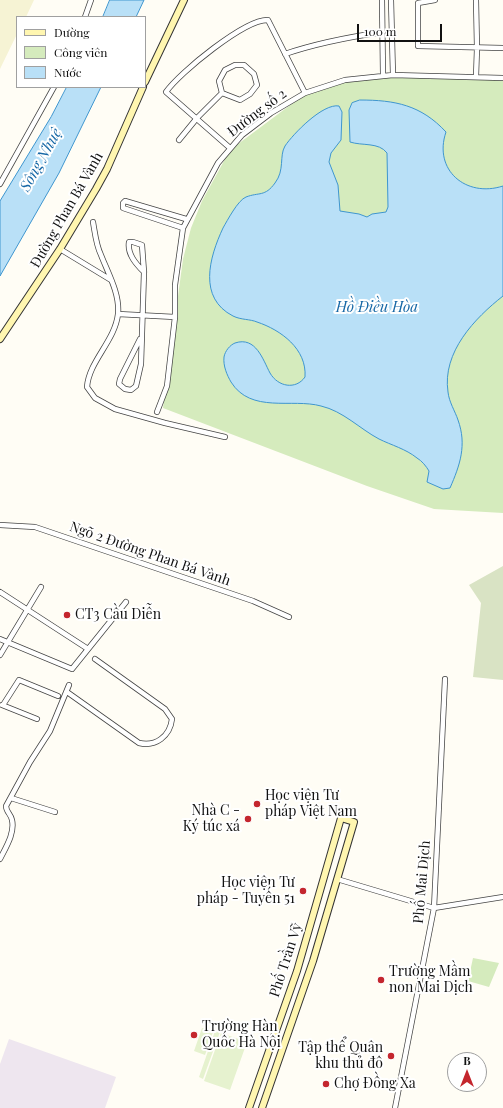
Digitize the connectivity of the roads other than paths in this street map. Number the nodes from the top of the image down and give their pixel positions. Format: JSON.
{"nodes":[{"id":1,"x":91,"y":0,"type":"edge"},
{"id":2,"x":184,"y":0,"type":"edge"},
{"id":3,"x":382,"y":0,"type":"edge"},
{"id":4,"x":392,"y":0,"type":"edge"},
{"id":5,"x":435,"y":0,"type":"edge"},
{"id":6,"x":476,"y":0,"type":"edge"},
{"id":7,"x":85,"y":16,"type":"edge"},
{"id":8,"x":383,"y":32,"type":"junction"},
{"id":9,"x":478,"y":48,"type":"junction"},
{"id":10,"x":503,"y":48,"type":"edge"},
{"id":11,"x":285,"y":54,"type":"junction"},
{"id":12,"x":383,"y":75,"type":"junction"},
{"id":13,"x":393,"y":75,"type":"junction"},
{"id":14,"x":476,"y":77,"type":"junction"},
{"id":15,"x":503,"y":78,"type":"edge"},
{"id":16,"x":146,"y":80,"type":"edge"},
{"id":17,"x":53,"y":88,"type":"edge"},
{"id":18,"x":143,"y":88,"type":"edge"},
{"id":19,"x":222,"y":93,"type":"junction"},
{"id":20,"x":305,"y":94,"type":"junction"},
{"id":21,"x":197,"y":118,"type":"junction"},
{"id":22,"x":179,"y":140,"type":"dead end"},
{"id":23,"x":230,"y":148,"type":"junction"},
{"id":24,"x":0,"y":184,"type":"edge"},
{"id":25,"x":186,"y":219,"type":"junction"},
{"id":26,"x":93,"y":222,"type":"dead end"},
{"id":27,"x":183,"y":228,"type":"junction"},
{"id":28,"x":60,"y":249,"type":"junction"},
{"id":29,"x":144,"y":272,"type":"junction"},
{"id":30,"x":111,"y":280,"type":"junction"},
{"id":31,"x":118,"y":314,"type":"junction"},
{"id":32,"x":141,"y":315,"type":"junction"},
{"id":33,"x":175,"y":317,"type":"junction"},
{"id":34,"x":0,"y":339,"type":"edge"},
{"id":35,"x":140,"y":339,"type":"junction"},
{"id":36,"x":157,"y":412,"type":"dead end"},
{"id":37,"x":225,"y":437,"type":"dead end"},
{"id":38,"x":0,"y":525,"type":"edge"},
{"id":39,"x":41,"y":587,"type":"dead end"},
{"id":40,"x":0,"y":592,"type":"edge"},
{"id":41,"x":126,"y":602,"type":"dead end"},
{"id":42,"x":28,"y":609,"type":"junction"},
{"id":43,"x":289,"y":617,"type":"dead end"},
{"id":44,"x":0,"y":639,"type":"edge"},
{"id":45,"x":8,"y":642,"type":"junction"},
{"id":46,"x":88,"y":649,"type":"junction"},
{"id":47,"x":0,"y":655,"type":"edge"},
{"id":48,"x":95,"y":659,"type":"dead end"},
{"id":49,"x":445,"y":679,"type":"dead end"},
{"id":50,"x":69,"y":685,"type":"dead end"},
{"id":51,"x":67,"y":692,"type":"junction"},
{"id":52,"x":58,"y":696,"type":"dead end"},
{"id":53,"x":1,"y":705,"type":"edge"},
{"id":54,"x":36,"y":719,"type":"dead end"},
{"id":55,"x":11,"y":798,"type":"junction"},
{"id":56,"x":55,"y":812,"type":"dead end"},
{"id":57,"x":0,"y":859,"type":"edge"},
{"id":58,"x":325,"y":875,"type":"junction"},
{"id":59,"x":337,"y":879,"type":"junction"},
{"id":60,"x":503,"y":897,"type":"edge"},
{"id":61,"x":434,"y":908,"type":"junction"},
{"id":62,"x":249,"y":1108,"type":"edge"},
{"id":63,"x":262,"y":1108,"type":"edge"},
{"id":64,"x":395,"y":1108,"type":"edge"}],
"edges":[{"from":1,"to":7,"type":"street"},
{"from":2,"to":16,"type":"main road"},
{"from":3,"to":8,"type":"street"},
{"from":4,"to":13,"type":"street"},
{"from":5,"to":9,"type":"street"},
{"from":6,"to":9,"type":"street"},
{"from":8,"to":11,"type":"street"},
{"from":8,"to":12,"type":"street"},
{"from":9,"to":10,"type":"street"},
{"from":9,"to":14,"type":"street"},
{"from":11,"to":20,"type":"street"},
{"from":11,"to":21,"type":"street"},
{"from":12,"to":13,"type":"street","name":"Đường số 2"},
{"from":12,"to":20,"type":"street","name":"Đường số 2"},
{"from":13,"to":14,"type":"street","name":"Đường số 2"},
{"from":14,"to":15,"type":"street","name":"Đường số 2"},
{"from":17,"to":24,"type":"street"},
{"from":18,"to":28,"type":"main road","name":"Đường Phan Bá Vành"},
{"from":19,"to":19,"type":"street"},
{"from":19,"to":21,"type":"street"},
{"from":20,"to":23,"type":"street","name":"Đường số 2"},
{"from":21,"to":22,"type":"street"},
{"from":21,"to":23,"type":"street"},
{"from":23,"to":25,"type":"street","name":"Đường số 2"},
{"from":25,"to":27,"type":"street","name":"Đường số 2"},
{"from":25,"to":27,"type":"street"},
{"from":26,"to":30,"type":"street"},
{"from":27,"to":33,"type":"street","name":"Đường số 2"},
{"from":28,"to":30,"type":"street"},
{"from":28,"to":34,"type":"main road","name":"Đường Phan Bá Vành"},
{"from":29,"to":29,"type":"street"},
{"from":29,"to":32,"type":"street"},
{"from":30,"to":31,"type":"street"},
{"from":31,"to":32,"type":"street"},
{"from":31,"to":37,"type":"street"},
{"from":32,"to":33,"type":"street"},
{"from":32,"to":35,"type":"street"},
{"from":33,"to":36,"type":"street","name":"Đường số 2"},
{"from":35,"to":35,"type":"street"},
{"from":38,"to":43,"type":"street","name":"Ngõ 2 Đường Phan Bá Vành"},
{"from":39,"to":42,"type":"street"},
{"from":40,"to":42,"type":"street"},
{"from":41,"to":46,"type":"street"},
{"from":42,"to":45,"type":"street"},
{"from":42,"to":46,"type":"street"},
{"from":44,"to":45,"type":"street"},
{"from":45,"to":46,"type":"street"},
{"from":45,"to":47,"type":"street"},
{"from":48,"to":51,"type":"street"},
{"from":49,"to":61,"type":"street","name":"Phố Mai Dịch"},
{"from":50,"to":51,"type":"street"},
{"from":51,"to":55,"type":"street"},
{"from":52,"to":53,"type":"street"},
{"from":53,"to":54,"type":"street"},
{"from":55,"to":56,"type":"street"},
{"from":55,"to":57,"type":"street"},
{"from":58,"to":59,"type":"main road"},
{"from":58,"to":59,"type":"main road","name":"Phố Trần Vỹ"},
{"from":58,"to":62,"type":"main road","name":"Phố Trần Vỹ"},
{"from":59,"to":61,"type":"street"},
{"from":59,"to":63,"type":"main road","name":"Phố Trần Vỹ"},
{"from":60,"to":61,"type":"street"},
{"from":61,"to":64,"type":"street","name":"Phố Mai Dịch"}]}
